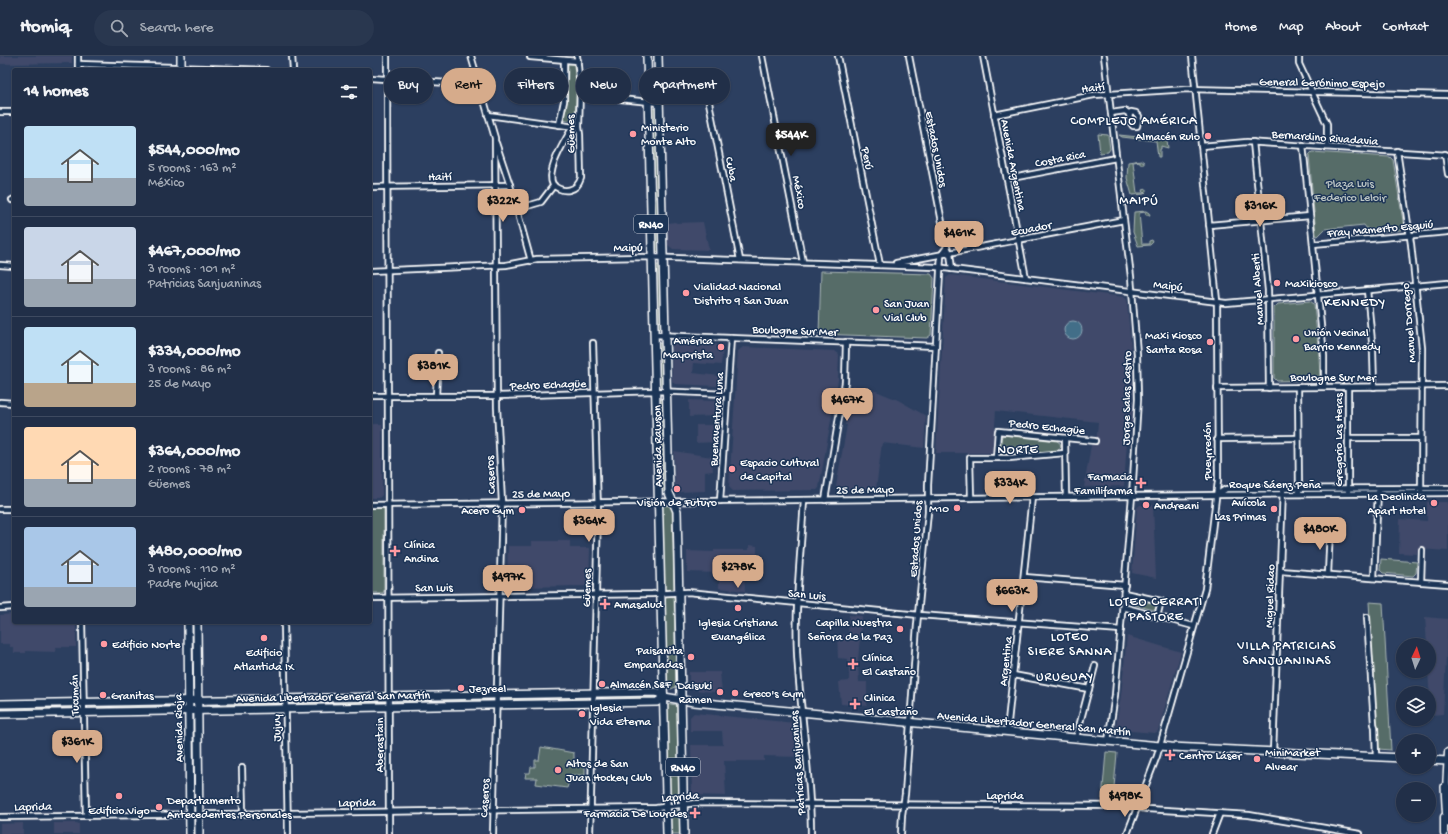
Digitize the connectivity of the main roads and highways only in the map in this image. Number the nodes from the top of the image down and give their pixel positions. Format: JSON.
{"nodes":[{"id":1,"x":181,"y":56,"type":"edge"},
{"id":2,"x":658,"y":56,"type":"edge"},
{"id":3,"x":647,"y":57,"type":"edge"},
{"id":4,"x":181,"y":68,"type":"edge"},
{"id":5,"x":188,"y":624,"type":"edge"},
{"id":6,"x":197,"y":624,"type":"edge"},
{"id":7,"x":664,"y":696,"type":"junction"},
{"id":8,"x":198,"y":700,"type":"junction"},
{"id":9,"x":681,"y":700,"type":"junction"},
{"id":10,"x":189,"y":701,"type":"junction"},
{"id":11,"x":0,"y":704,"type":"edge"},
{"id":12,"x":189,"y":710,"type":"junction"},
{"id":13,"x":198,"y":710,"type":"junction"},
{"id":14,"x":0,"y":714,"type":"edge"},
{"id":15,"x":1396,"y":758,"type":"edge"},
{"id":16,"x":1436,"y":760,"type":"edge"},
{"id":17,"x":1448,"y":761,"type":"edge"},
{"id":18,"x":1446,"y":787,"type":"road end"},
{"id":19,"x":1448,"y":822,"type":"edge"},
{"id":20,"x":190,"y":834,"type":"edge"},
{"id":21,"x":199,"y":834,"type":"edge"},
{"id":22,"x":667,"y":834,"type":"edge"},
{"id":23,"x":684,"y":834,"type":"edge"}],
"edges":[{"from":1,"to":4,"type":"main road"},
{"from":2,"to":9,"type":"main road","name":"Avenida Rawson","number":"RN40"},
{"from":3,"to":7,"type":"main road","name":"Avenida Rawson","number":"RN40"},
{"from":5,"to":10,"type":"main road","name":"Avenida Rioja"},
{"from":6,"to":8,"type":"main road","name":"Avenida Rioja"},
{"from":7,"to":8,"type":"main road","name":"Avenida Libertador General San Martín"},
{"from":7,"to":9,"type":"main road","name":"Avenida Libertador General San Martín"},
{"from":7,"to":13,"type":"main road","name":"Avenida Libertador General San Martín"},
{"from":7,"to":22,"type":"main road","name":"Avenida Rawson","number":"RN40"},
{"from":8,"to":10,"type":"main road","name":"Avenida Libertador General San Martín"},
{"from":8,"to":13,"type":"main road","name":"Avenida Rioja"},
{"from":9,"to":15,"type":"main road","name":"Avenida Libertador General San Martín"},
{"from":9,"to":23,"type":"main road","name":"Avenida Rawson","number":"RN40"},
{"from":10,"to":11,"type":"main road","name":"Avenida Libertador General San Martín"},
{"from":10,"to":12,"type":"main road","name":"Avenida Rioja"},
{"from":12,"to":13,"type":"main road","name":"Avenida Libertador General San Martín"},
{"from":12,"to":14,"type":"main road","name":"Avenida Libertador General San Martín"},
{"from":12,"to":20,"type":"main road","name":"Avenida Rioja"},
{"from":13,"to":21,"type":"main road","name":"Avenida Rioja"},
{"from":16,"to":17,"type":"main road"},
{"from":18,"to":19,"type":"highway"}]}
